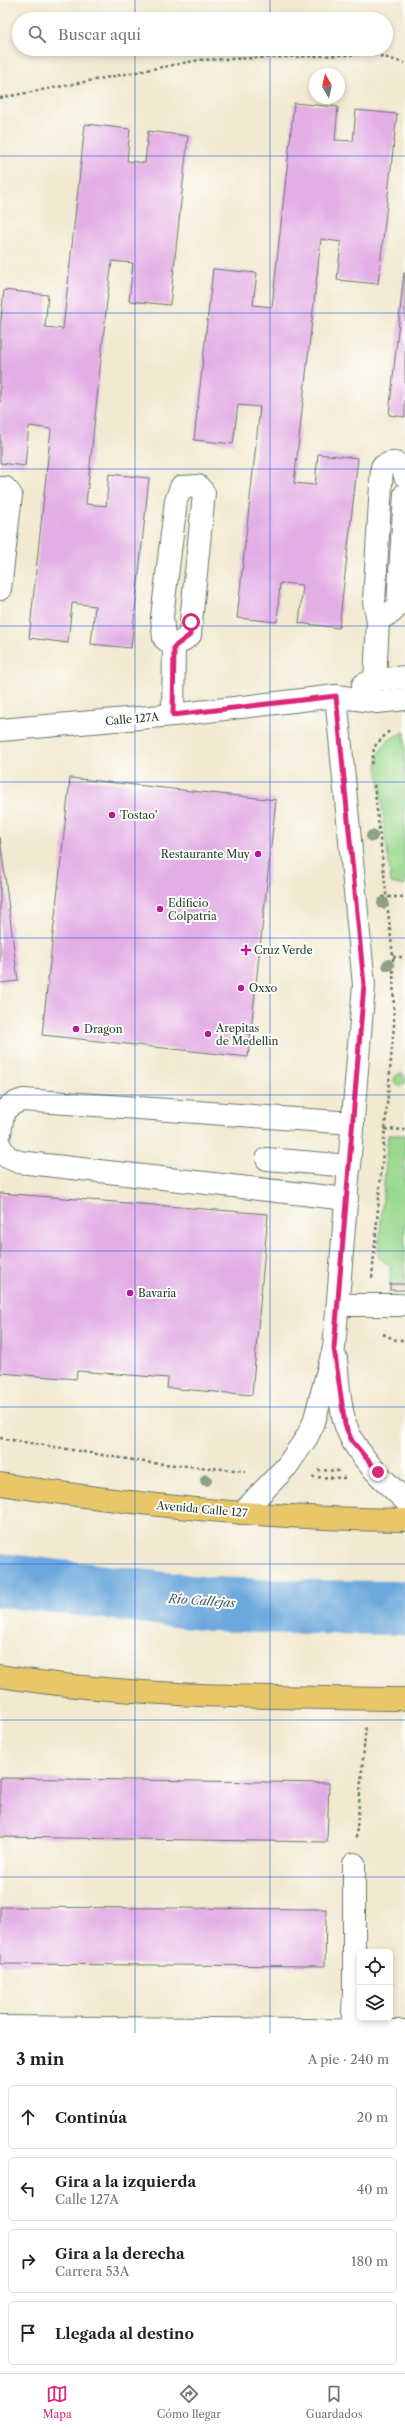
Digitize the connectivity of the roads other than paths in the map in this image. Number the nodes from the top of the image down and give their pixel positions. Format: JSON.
{"nodes":[{"id":1,"x":405,"y":476,"type":"edge"},
{"id":2,"x":0,"y":488,"type":"edge"},
{"id":3,"x":405,"y":494,"type":"edge"},
{"id":4,"x":0,"y":589,"type":"edge"},
{"id":5,"x":378,"y":620,"type":"junction"},
{"id":6,"x":174,"y":647,"type":"junction"},
{"id":7,"x":405,"y":677,"type":"edge"},
{"id":8,"x":375,"y":680,"type":"junction"},
{"id":9,"x":336,"y":696,"type":"junction"},
{"id":10,"x":405,"y":699,"type":"edge"},
{"id":11,"x":173,"y":715,"type":"junction"},
{"id":12,"x":0,"y":730,"type":"edge"},
{"id":13,"x":353,"y":1123,"type":"junction"},
{"id":14,"x":0,"y":1133,"type":"edge"},
{"id":15,"x":0,"y":1146,"type":"edge"},
{"id":16,"x":268,"y":1159,"type":"dead end"},
{"id":17,"x":350,"y":1166,"type":"junction"},
{"id":18,"x":347,"y":1199,"type":"junction"},
{"id":19,"x":338,"y":1305,"type":"junction"},
{"id":20,"x":400,"y":1305,"type":"dead end"},
{"id":21,"x":334,"y":1348,"type":"junction"},
{"id":22,"x":0,"y":1484,"type":"edge"},
{"id":23,"x":405,"y":1500,"type":"edge"},
{"id":24,"x":242,"y":1513,"type":"junction"},
{"id":25,"x":405,"y":1520,"type":"edge"},
{"id":26,"x":0,"y":1676,"type":"edge"},
{"id":27,"x":405,"y":1699,"type":"edge"},
{"id":28,"x":354,"y":1864,"type":"road end"},
{"id":29,"x":0,"y":2027,"type":"edge"},
{"id":30,"x":352,"y":2031,"type":"edge"},
{"id":31,"x":405,"y":2031,"type":"edge"}],
"edges":[{"from":1,"to":5,"type":"street"},
{"from":2,"to":4,"type":"street"},
{"from":3,"to":5,"type":"street"},
{"from":5,"to":8,"type":"street"},
{"from":6,"to":6,"type":"street"},
{"from":6,"to":11,"type":"street"},
{"from":7,"to":8,"type":"street","name":"Calle 127A"},
{"from":8,"to":9,"type":"street","name":"Calle 127A"},
{"from":9,"to":10,"type":"street","name":"Calle 127A"},
{"from":9,"to":11,"type":"street","name":"Calle 127A"},
{"from":9,"to":13,"type":"street"},
{"from":11,"to":12,"type":"street","name":"Calle 127A"},
{"from":13,"to":14,"type":"street"},
{"from":13,"to":17,"type":"street"},
{"from":15,"to":18,"type":"street"},
{"from":16,"to":17,"type":"street"},
{"from":17,"to":18,"type":"street"},
{"from":18,"to":19,"type":"street"},
{"from":19,"to":20,"type":"street"},
{"from":19,"to":21,"type":"street"},
{"from":21,"to":23,"type":"street"},
{"from":21,"to":24,"type":"street"},
{"from":22,"to":24,"type":"main road","name":"Avenida Calle 127"},
{"from":24,"to":25,"type":"main road","name":"Avenida Calle 127"},
{"from":26,"to":27,"type":"main road"},
{"from":28,"to":30,"type":"street"},
{"from":29,"to":30,"type":"street"},
{"from":30,"to":31,"type":"street"}]}
